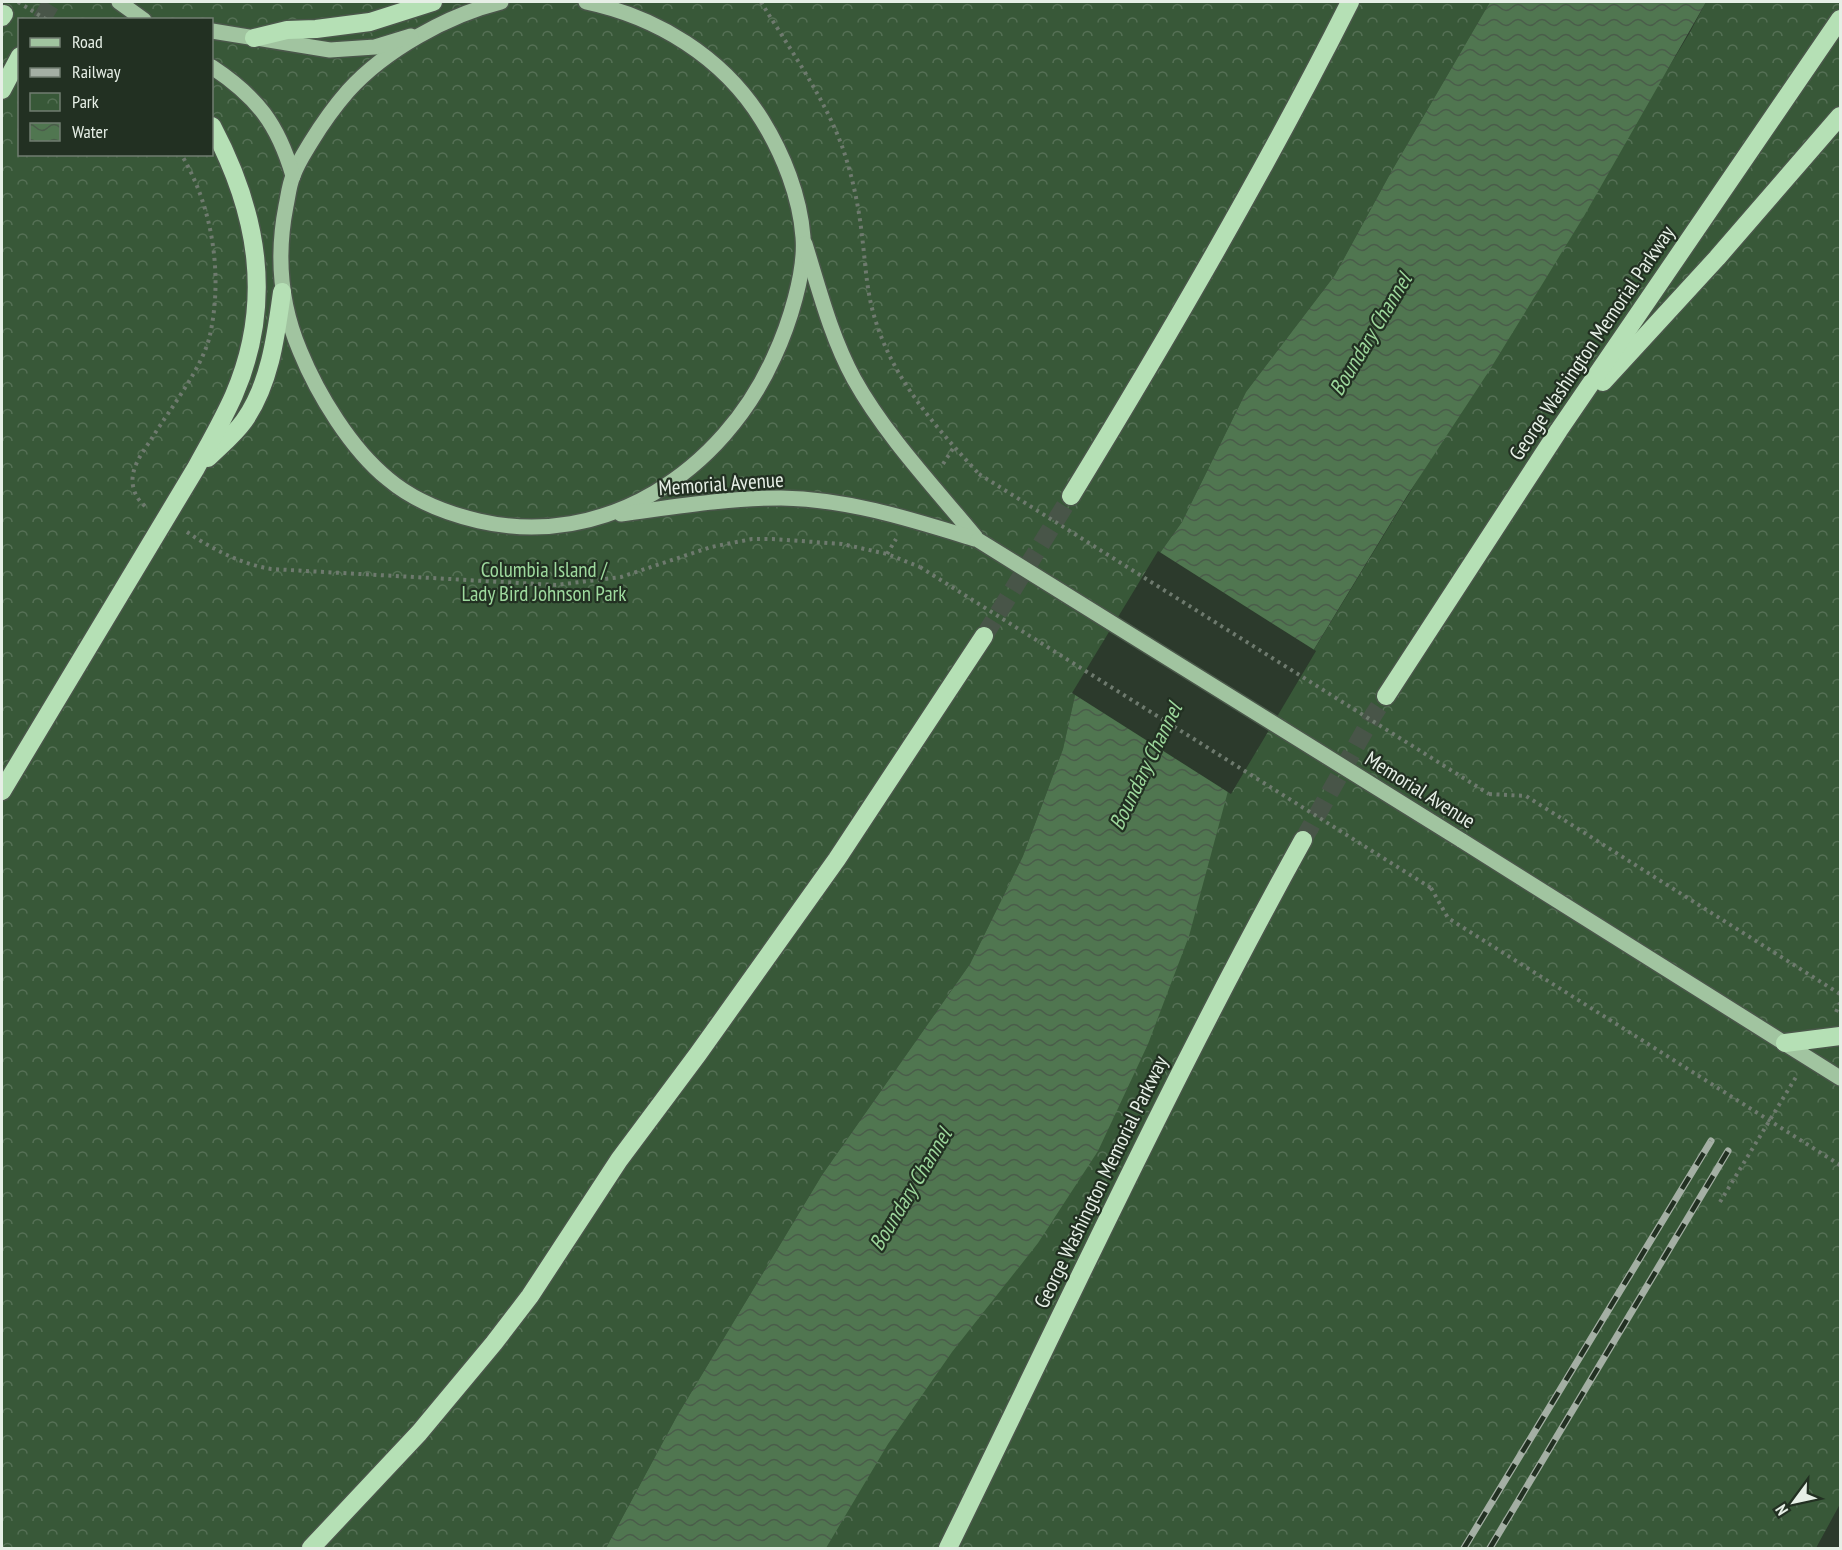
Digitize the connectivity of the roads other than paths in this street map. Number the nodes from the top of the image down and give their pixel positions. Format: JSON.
{"nodes":[{"id":1,"x":119,"y":2,"type":"edge"},
{"id":2,"x":433,"y":2,"type":"edge"},
{"id":3,"x":501,"y":2,"type":"edge"},
{"id":4,"x":586,"y":2,"type":"edge"},
{"id":5,"x":1350,"y":2,"type":"edge"},
{"id":6,"x":141,"y":18,"type":"edge"},
{"id":7,"x":1840,"y":19,"type":"edge"},
{"id":8,"x":431,"y":29,"type":"junction"},
{"id":9,"x":213,"y":32,"type":"edge"},
{"id":10,"x":254,"y":38,"type":"junction"},
{"id":11,"x":18,"y":60,"type":"edge"},
{"id":12,"x":213,"y":68,"type":"edge"},
{"id":13,"x":2,"y":90,"type":"edge"},
{"id":14,"x":1840,"y":116,"type":"edge"},
{"id":15,"x":213,"y":128,"type":"edge"},
{"id":16,"x":293,"y":176,"type":"junction"},
{"id":17,"x":803,"y":238,"type":"junction"},
{"id":18,"x":282,"y":292,"type":"junction"},
{"id":19,"x":1559,"y":430,"type":"junction"},
{"id":20,"x":196,"y":468,"type":"junction"},
{"id":21,"x":1071,"y":495,"type":"tunnel mouth"},
{"id":22,"x":606,"y":516,"type":"junction"},
{"id":23,"x":978,"y":540,"type":"junction"},
{"id":24,"x":984,"y":636,"type":"tunnel mouth"},
{"id":25,"x":1386,"y":696,"type":"tunnel mouth"},
{"id":26,"x":2,"y":790,"type":"edge"},
{"id":27,"x":1304,"y":840,"type":"tunnel mouth"},
{"id":28,"x":1840,"y":1036,"type":"edge"},
{"id":29,"x":1785,"y":1043,"type":"junction"},
{"id":30,"x":1840,"y":1078,"type":"edge"},
{"id":31,"x":311,"y":1548,"type":"edge"},
{"id":32,"x":948,"y":1548,"type":"edge"}],
"edges":[{"from":1,"to":6,"type":"main road"},
{"from":2,"to":10,"type":"highway"},
{"from":3,"to":8,"type":"main road"},
{"from":4,"to":17,"type":"main road"},
{"from":5,"to":21,"type":"highway"},
{"from":7,"to":19,"type":"highway","name":"George Washington Memorial Parkway"},
{"from":8,"to":10,"type":"main road"},
{"from":8,"to":16,"type":"main road"},
{"from":9,"to":10,"type":"main road"},
{"from":11,"to":13,"type":"highway"},
{"from":12,"to":16,"type":"main road"},
{"from":14,"to":19,"type":"highway"},
{"from":15,"to":20,"type":"highway"},
{"from":16,"to":18,"type":"main road"},
{"from":17,"to":22,"type":"main road"},
{"from":17,"to":23,"type":"main road","name":"Memorial Avenue"},
{"from":18,"to":20,"type":"highway"},
{"from":18,"to":22,"type":"main road"},
{"from":19,"to":25,"type":"highway","name":"George Washington Memorial Parkway"},
{"from":20,"to":26,"type":"highway"},
{"from":22,"to":23,"type":"main road","name":"Memorial Avenue"},
{"from":23,"to":29,"type":"main road","name":"Memorial Avenue","bridge":true},
{"from":24,"to":31,"type":"highway"},
{"from":27,"to":32,"type":"highway","name":"George Washington Memorial Parkway"},
{"from":28,"to":29,"type":"highway"},
{"from":29,"to":30,"type":"main road","name":"Memorial Avenue"}]}
